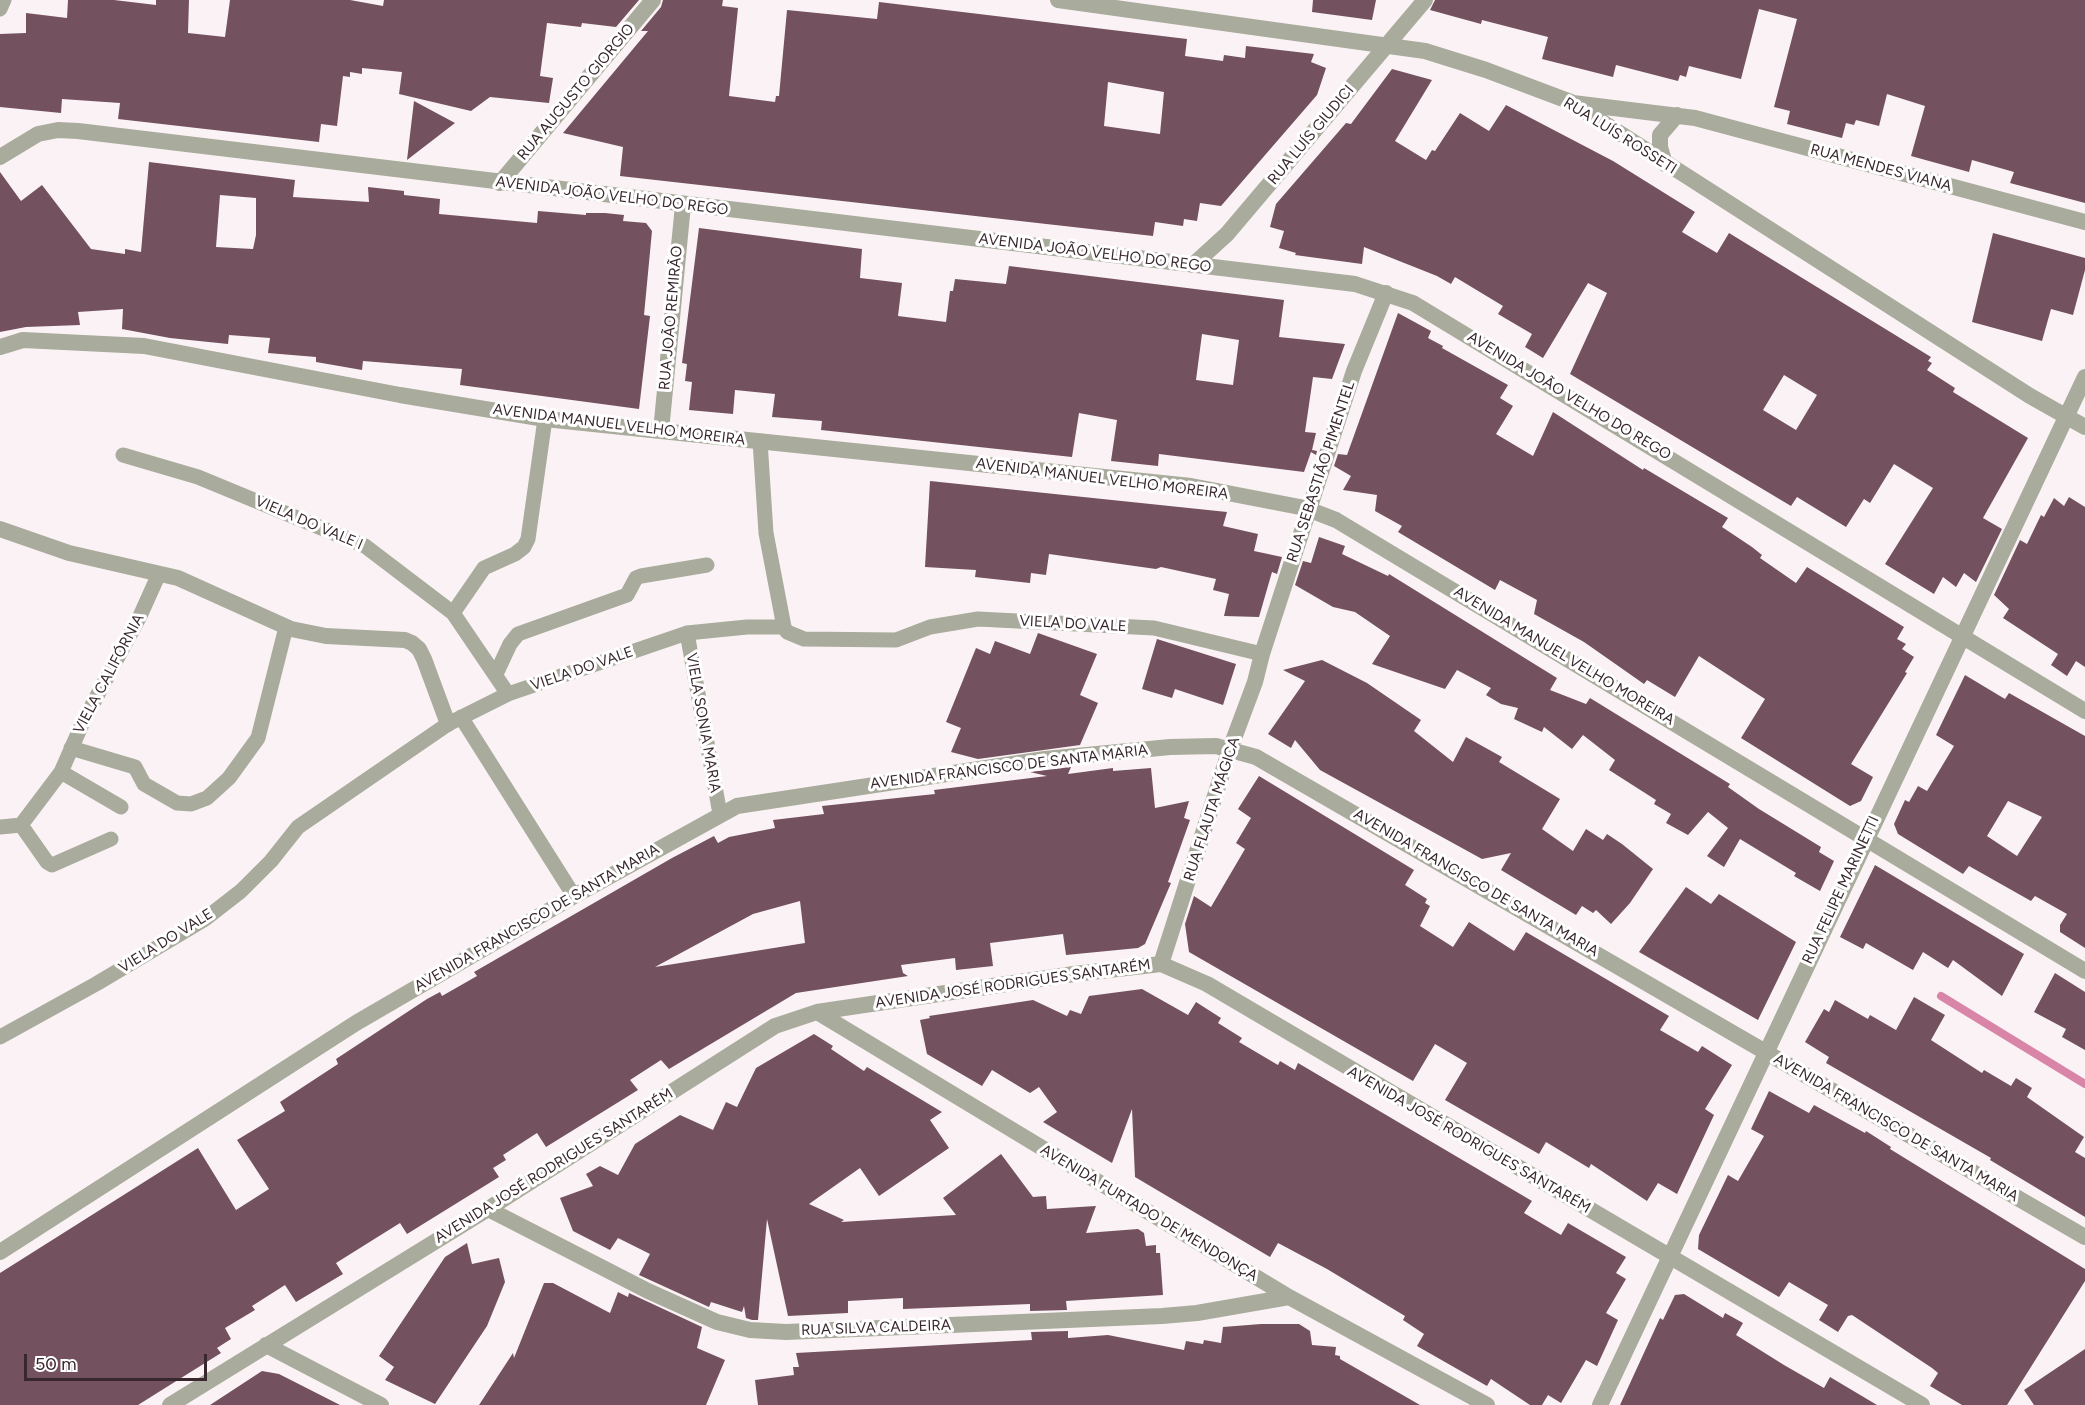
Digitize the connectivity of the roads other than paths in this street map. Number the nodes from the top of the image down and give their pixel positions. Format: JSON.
{"nodes":[{"id":1,"x":3,"y":0,"type":"edge"},
{"id":2,"x":653,"y":0,"type":"edge"},
{"id":3,"x":1058,"y":0,"type":"edge"},
{"id":4,"x":1425,"y":0,"type":"edge"},
{"id":5,"x":0,"y":9,"type":"edge"},
{"id":6,"x":1387,"y":45,"type":"junction"},
{"id":7,"x":1571,"y":102,"type":"junction"},
{"id":8,"x":1677,"y":115,"type":"junction"},
{"id":9,"x":0,"y":157,"type":"edge"},
{"id":10,"x":1665,"y":164,"type":"junction"},
{"id":11,"x":500,"y":183,"type":"junction"},
{"id":12,"x":683,"y":205,"type":"junction"},
{"id":13,"x":2085,"y":222,"type":"edge"},
{"id":14,"x":1193,"y":265,"type":"junction"},
{"id":15,"x":1386,"y":293,"type":"junction"},
{"id":16,"x":0,"y":347,"type":"edge"},
{"id":17,"x":2085,"y":376,"type":"edge"},
{"id":18,"x":2066,"y":416,"type":"junction"},
{"id":19,"x":545,"y":419,"type":"junction"},
{"id":20,"x":2085,"y":427,"type":"edge"},
{"id":21,"x":661,"y":431,"type":"junction"},
{"id":22,"x":760,"y":441,"type":"junction"},
{"id":23,"x":123,"y":455,"type":"dead end"},
{"id":24,"x":1309,"y":509,"type":"junction"},
{"id":25,"x":0,"y":529,"type":"edge"},
{"id":26,"x":707,"y":565,"type":"dead end"},
{"id":27,"x":158,"y":576,"type":"junction"},
{"id":28,"x":453,"y":613,"type":"junction"},
{"id":29,"x":286,"y":627,"type":"junction"},
{"id":30,"x":784,"y":627,"type":"junction"},
{"id":31,"x":687,"y":633,"type":"junction"},
{"id":32,"x":1961,"y":636,"type":"junction"},
{"id":33,"x":1262,"y":654,"type":"junction"},
{"id":34,"x":496,"y":674,"type":"junction"},
{"id":35,"x":508,"y":694,"type":"junction"},
{"id":36,"x":2085,"y":711,"type":"edge"},
{"id":37,"x":454,"y":721,"type":"junction"},
{"id":38,"x":71,"y":748,"type":"junction"},
{"id":39,"x":1230,"y":749,"type":"junction"},
{"id":40,"x":62,"y":772,"type":"junction"},
{"id":41,"x":121,"y":807,"type":"dead end"},
{"id":42,"x":720,"y":814,"type":"junction"},
{"id":43,"x":21,"y":825,"type":"junction"},
{"id":44,"x":0,"y":827,"type":"edge"},
{"id":45,"x":1866,"y":837,"type":"junction"},
{"id":46,"x":111,"y":839,"type":"dead end"},
{"id":47,"x":574,"y":896,"type":"junction"},
{"id":48,"x":1161,"y":964,"type":"junction"},
{"id":49,"x":2085,"y":971,"type":"edge"},
{"id":50,"x":817,"y":1012,"type":"junction"},
{"id":51,"x":0,"y":1037,"type":"edge"},
{"id":52,"x":1765,"y":1053,"type":"junction"},
{"id":53,"x":488,"y":1209,"type":"junction"},
{"id":54,"x":2085,"y":1237,"type":"edge"},
{"id":55,"x":0,"y":1252,"type":"edge"},
{"id":56,"x":1671,"y":1258,"type":"junction"},
{"id":57,"x":1289,"y":1297,"type":"junction"},
{"id":58,"x":266,"y":1345,"type":"junction"},
{"id":59,"x":170,"y":1405,"type":"edge"},
{"id":60,"x":381,"y":1405,"type":"edge"},
{"id":61,"x":1487,"y":1405,"type":"edge"},
{"id":62,"x":1600,"y":1405,"type":"edge"},
{"id":63,"x":1922,"y":1405,"type":"edge"}],
"edges":[{"from":1,"to":5,"type":"lane"},
{"from":2,"to":11,"type":"street","name":"RUA AUGUSTO GIORGIO"},
{"from":3,"to":6,"type":"street","name":"RUA LUÍS ROSSETI"},
{"from":4,"to":6,"type":"street","name":"RUA LUÍS GIUDICI"},
{"from":6,"to":7,"type":"street","name":"RUA LUÍS ROSSETI"},
{"from":6,"to":14,"type":"street","name":"RUA LUÍS GIUDICI"},
{"from":7,"to":8,"type":"street","name":"RUA MENDES VIANA"},
{"from":7,"to":10,"type":"street","name":"RUA LUÍS ROSSETI"},
{"from":8,"to":10,"type":"street"},
{"from":8,"to":13,"type":"street","name":"RUA MENDES VIANA"},
{"from":9,"to":11,"type":"street","name":"AVENIDA JOÃO VELHO DO REGO"},
{"from":10,"to":18,"type":"street","name":"RUA LUÍS ROSSETI"},
{"from":11,"to":12,"type":"street","name":"AVENIDA JOÃO VELHO DO REGO"},
{"from":12,"to":14,"type":"street","name":"AVENIDA JOÃO VELHO DO REGO"},
{"from":12,"to":21,"type":"street","name":"RUA JOÃO REMIRÃO"},
{"from":14,"to":15,"type":"street","name":"AVENIDA JOÃO VELHO DO REGO"},
{"from":15,"to":24,"type":"street","name":"RUA SEBASTIÃO PIMENTEL"},
{"from":15,"to":32,"type":"street","name":"AVENIDA JOÃO VELHO DO REGO"},
{"from":16,"to":19,"type":"street","name":"AVENIDA MANUEL VELHO MOREIRA"},
{"from":17,"to":18,"type":"street","name":"RUA FELIPE MARINETTI"},
{"from":18,"to":20,"type":"street","name":"RUA LUÍS ROSSETI"},
{"from":18,"to":32,"type":"street","name":"RUA FELIPE MARINETTI"},
{"from":19,"to":21,"type":"street","name":"AVENIDA MANUEL VELHO MOREIRA"},
{"from":19,"to":28,"type":"lane"},
{"from":21,"to":22,"type":"street","name":"AVENIDA MANUEL VELHO MOREIRA"},
{"from":22,"to":24,"type":"street","name":"AVENIDA MANUEL VELHO MOREIRA"},
{"from":22,"to":30,"type":"lane"},
{"from":23,"to":28,"type":"lane","name":"VIELA DO VALE I"},
{"from":24,"to":33,"type":"street","name":"RUA SEBASTIÃO PIMENTEL"},
{"from":24,"to":45,"type":"street","name":"AVENIDA MANUEL VELHO MOREIRA"},
{"from":25,"to":27,"type":"street"},
{"from":26,"to":34,"type":"lane"},
{"from":27,"to":29,"type":"street"},
{"from":27,"to":38,"type":"lane","name":"VIELA CALIFÓRNIA"},
{"from":28,"to":34,"type":"lane","name":"VIELA DO VALE I"},
{"from":29,"to":37,"type":"street"},
{"from":29,"to":38,"type":"lane"},
{"from":30,"to":31,"type":"lane","name":"VIELA DO VALE"},
{"from":30,"to":33,"type":"lane","name":"VIELA DO VALE"},
{"from":31,"to":35,"type":"lane","name":"VIELA DO VALE"},
{"from":31,"to":42,"type":"lane","name":"VIELA SONIA MARIA"},
{"from":32,"to":36,"type":"street","name":"AVENIDA JOÃO VELHO DO REGO"},
{"from":32,"to":45,"type":"street","name":"RUA FELIPE MARINETTI"},
{"from":33,"to":39,"type":"street","name":"RUA FLAUTA MÁGICA"},
{"from":34,"to":35,"type":"lane","name":"VIELA DO VALE I"},
{"from":35,"to":37,"type":"lane","name":"VIELA DO VALE"},
{"from":37,"to":47,"type":"lane"},
{"from":37,"to":51,"type":"lane","name":"VIELA DO VALE"},
{"from":38,"to":40,"type":"lane","name":"VIELA CALIFÓRNIA"},
{"from":39,"to":42,"type":"street","name":"AVENIDA FRANCISCO DE SANTA MARIA"},
{"from":39,"to":48,"type":"street","name":"RUA FLAUTA MÁGICA"},
{"from":39,"to":52,"type":"street","name":"AVENIDA FRANCISCO DE SANTA MARIA"},
{"from":40,"to":41,"type":"lane"},
{"from":40,"to":43,"type":"lane","name":"VIELA CALIFÓRNIA"},
{"from":42,"to":47,"type":"street","name":"AVENIDA FRANCISCO DE SANTA MARIA"},
{"from":43,"to":44,"type":"lane"},
{"from":43,"to":46,"type":"lane"},
{"from":45,"to":49,"type":"street","name":"AVENIDA MANUEL VELHO MOREIRA"},
{"from":45,"to":52,"type":"street","name":"RUA FELIPE MARINETTI"},
{"from":47,"to":55,"type":"street","name":"AVENIDA FRANCISCO DE SANTA MARIA"},
{"from":48,"to":50,"type":"street","name":"AVENIDA JOSÉ RODRIGUES SANTARÉM"},
{"from":48,"to":56,"type":"street","name":"AVENIDA JOSÉ RODRIGUES SANTARÉM"},
{"from":50,"to":53,"type":"street","name":"AVENIDA JOSÉ RODRIGUES SANTARÉM"},
{"from":50,"to":57,"type":"street","name":"AVENIDA FURTADO DE MENDONÇA"},
{"from":52,"to":54,"type":"street","name":"AVENIDA FRANCISCO DE SANTA MARIA"},
{"from":52,"to":56,"type":"street","name":"RUA FELIPE MARINETTI"},
{"from":53,"to":57,"type":"street","name":"RUA SILVA CALDEIRA"},
{"from":53,"to":58,"type":"street","name":"AVENIDA JOSÉ RODRIGUES SANTARÉM"},
{"from":56,"to":62,"type":"street","name":"RUA FELIPE MARINETTI"},
{"from":56,"to":63,"type":"street","name":"AVENIDA JOSÉ RODRIGUES SANTARÉM"},
{"from":57,"to":61,"type":"street","name":"AVENIDA FURTADO DE MENDONÇA"},
{"from":58,"to":59,"type":"street","name":"AVENIDA JOSÉ RODRIGUES SANTARÉM"},
{"from":58,"to":60,"type":"street"}]}
